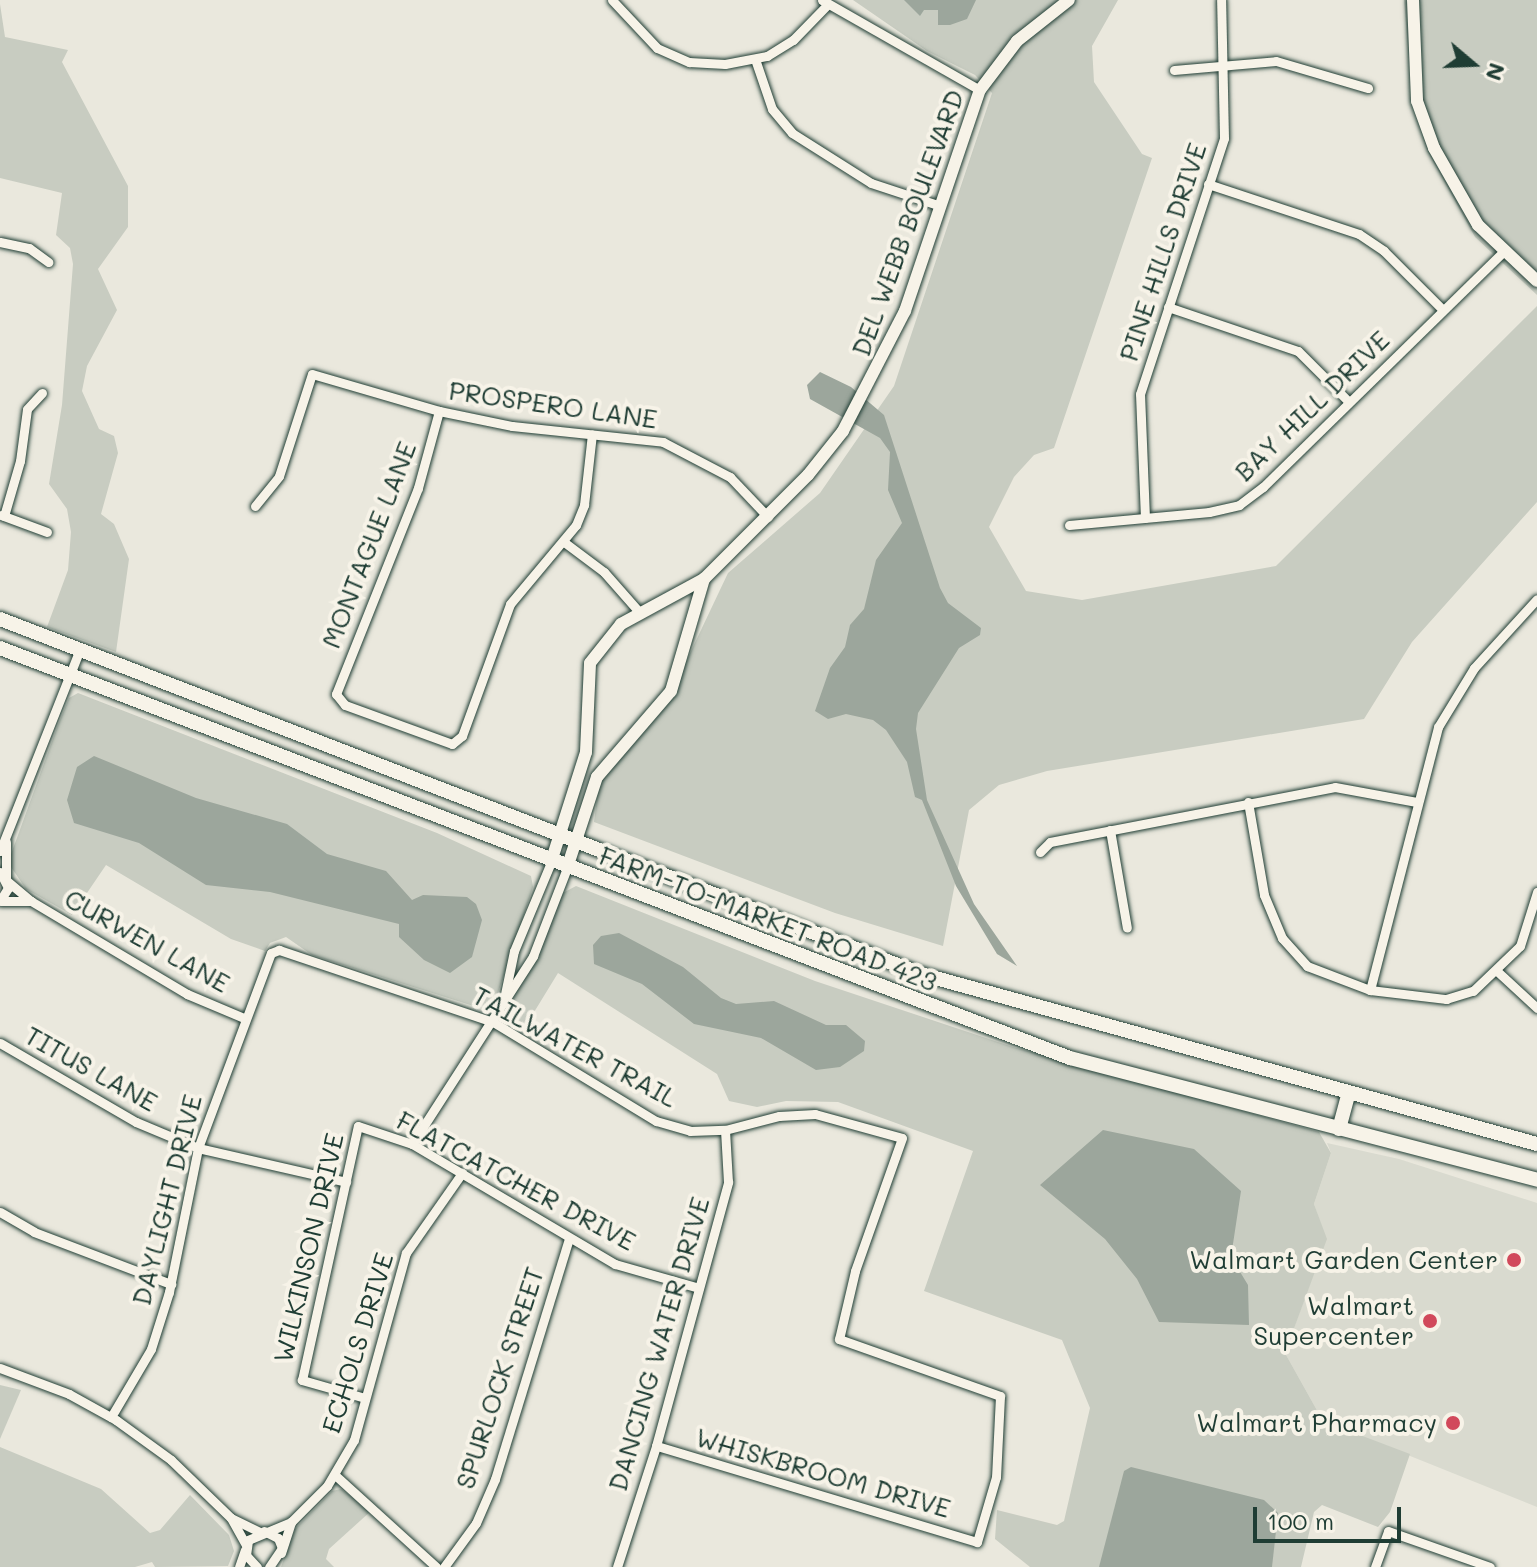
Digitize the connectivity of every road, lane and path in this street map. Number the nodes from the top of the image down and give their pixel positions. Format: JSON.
{"nodes":[{"id":1,"x":612,"y":0,"type":"edge"},
{"id":2,"x":1069,"y":0,"type":"edge"},
{"id":3,"x":1221,"y":0,"type":"edge"},
{"id":4,"x":1413,"y":0,"type":"edge"},
{"id":5,"x":825,"y":2,"type":"edge"},
{"id":6,"x":755,"y":59,"type":"junction"},
{"id":7,"x":1222,"y":66,"type":"junction"},
{"id":8,"x":1174,"y":70,"type":"dead end"},
{"id":9,"x":1368,"y":88,"type":"dead end"},
{"id":10,"x":980,"y":90,"type":"junction"},
{"id":11,"x":1208,"y":184,"type":"junction"},
{"id":12,"x":938,"y":205,"type":"junction"},
{"id":13,"x":0,"y":242,"type":"edge"},
{"id":14,"x":1503,"y":252,"type":"junction"},
{"id":15,"x":48,"y":262,"type":"dead end"},
{"id":16,"x":1537,"y":281,"type":"edge"},
{"id":17,"x":1168,"y":307,"type":"junction"},
{"id":18,"x":1443,"y":310,"type":"junction"},
{"id":19,"x":42,"y":393,"type":"dead end"},
{"id":20,"x":1349,"y":402,"type":"junction"},
{"id":21,"x":439,"y":411,"type":"junction"},
{"id":22,"x":592,"y":434,"type":"junction"},
{"id":23,"x":255,"y":506,"type":"dead end"},
{"id":24,"x":2,"y":515,"type":"edge"},
{"id":25,"x":768,"y":517,"type":"junction"},
{"id":26,"x":1145,"y":518,"type":"junction"},
{"id":27,"x":1069,"y":525,"type":"dead end"},
{"id":28,"x":47,"y":532,"type":"dead end"},
{"id":29,"x":564,"y":542,"type":"junction"},
{"id":30,"x":704,"y":579,"type":"junction"},
{"id":31,"x":1537,"y":599,"type":"edge"},
{"id":32,"x":640,"y":613,"type":"junction"},
{"id":33,"x":0,"y":619,"type":"edge"},
{"id":34,"x":0,"y":648,"type":"edge"},
{"id":35,"x":80,"y":649,"type":"junction"},
{"id":36,"x":69,"y":675,"type":"junction"},
{"id":37,"x":1248,"y":802,"type":"junction"},
{"id":38,"x":1417,"y":802,"type":"junction"},
{"id":39,"x":1110,"y":830,"type":"junction"},
{"id":40,"x":561,"y":836,"type":"junction"},
{"id":41,"x":576,"y":842,"type":"junction"},
{"id":42,"x":3,"y":847,"type":"edge"},
{"id":43,"x":1040,"y":852,"type":"dead end"},
{"id":44,"x":551,"y":862,"type":"junction"},
{"id":45,"x":567,"y":868,"type":"junction"},
{"id":46,"x":4,"y":878,"type":"edge"},
{"id":47,"x":1537,"y":892,"type":"edge"},
{"id":48,"x":0,"y":901,"type":"edge"},
{"id":49,"x":31,"y":901,"type":"junction"},
{"id":50,"x":1127,"y":928,"type":"dead end"},
{"id":51,"x":279,"y":950,"type":"joint"},
{"id":52,"x":1498,"y":972,"type":"junction"},
{"id":53,"x":1370,"y":990,"type":"junction"},
{"id":54,"x":504,"y":999,"type":"junction"},
{"id":55,"x":1537,"y":1008,"type":"edge"},
{"id":56,"x":244,"y":1018,"type":"junction"},
{"id":57,"x":493,"y":1022,"type":"junction"},
{"id":58,"x":0,"y":1043,"type":"edge"},
{"id":59,"x":1348,"y":1095,"type":"junction"},
{"id":60,"x":358,"y":1126,"type":"joint"},
{"id":61,"x":1339,"y":1129,"type":"junction"},
{"id":62,"x":725,"y":1130,"type":"junction"},
{"id":63,"x":412,"y":1144,"type":"junction"},
{"id":64,"x":1537,"y":1144,"type":"edge"},
{"id":65,"x":198,"y":1148,"type":"junction"},
{"id":66,"x":462,"y":1173,"type":"junction"},
{"id":67,"x":1537,"y":1180,"type":"edge"},
{"id":68,"x":346,"y":1182,"type":"junction"},
{"id":69,"x":0,"y":1212,"type":"edge"},
{"id":70,"x":569,"y":1239,"type":"junction"},
{"id":71,"x":171,"y":1284,"type":"junction"},
{"id":72,"x":699,"y":1288,"type":"junction"},
{"id":73,"x":0,"y":1368,"type":"edge"},
{"id":74,"x":365,"y":1398,"type":"junction"},
{"id":75,"x":111,"y":1417,"type":"junction"},
{"id":76,"x":656,"y":1446,"type":"junction"},
{"id":77,"x":335,"y":1475,"type":"junction"},
{"id":78,"x":231,"y":1518,"type":"junction"},
{"id":79,"x":291,"y":1522,"type":"junction"},
{"id":80,"x":262,"y":1532,"type":"junction"},
{"id":81,"x":977,"y":1542,"type":"joint"},
{"id":82,"x":245,"y":1547,"type":"junction"},
{"id":83,"x":281,"y":1553,"type":"junction"},
{"id":84,"x":239,"y":1567,"type":"edge"},
{"id":85,"x":257,"y":1567,"type":"edge"},
{"id":86,"x":269,"y":1567,"type":"edge"},
{"id":87,"x":436,"y":1567,"type":"edge"},
{"id":88,"x":444,"y":1567,"type":"edge"},
{"id":89,"x":617,"y":1567,"type":"edge"},
{"id":90,"x":1375,"y":1567,"type":"edge"},
{"id":91,"x":1490,"y":1567,"type":"edge"}],
"edges":[{"from":1,"to":6,"type":"street"},
{"from":2,"to":10,"type":"street","name":"DEL WEBB BOULEVARD"},
{"from":3,"to":7,"type":"street","name":"PINE HILLS DRIVE"},
{"from":4,"to":14,"type":"street"},
{"from":5,"to":6,"type":"street"},
{"from":5,"to":10,"type":"street"},
{"from":6,"to":12,"type":"street"},
{"from":7,"to":8,"type":"street"},
{"from":7,"to":9,"type":"street"},
{"from":7,"to":11,"type":"street","name":"PINE HILLS DRIVE"},
{"from":10,"to":12,"type":"street","name":"DEL WEBB BOULEVARD"},
{"from":11,"to":17,"type":"street","name":"PINE HILLS DRIVE"},
{"from":11,"to":18,"type":"street"},
{"from":12,"to":25,"type":"street","name":"DEL WEBB BOULEVARD"},
{"from":13,"to":15,"type":"street"},
{"from":14,"to":16,"type":"street"},
{"from":14,"to":18,"type":"street","name":"BAY HILL DRIVE"},
{"from":17,"to":20,"type":"street"},
{"from":17,"to":26,"type":"street","name":"PINE HILLS DRIVE"},
{"from":18,"to":20,"type":"street","name":"BAY HILL DRIVE"},
{"from":19,"to":24,"type":"street"},
{"from":20,"to":26,"type":"street","name":"BAY HILL DRIVE"},
{"from":21,"to":22,"type":"street","name":"PROSPERO LANE"},
{"from":21,"to":23,"type":"street","name":"PROSPERO LANE"},
{"from":21,"to":29,"type":"street","name":"MONTAGUE LANE"},
{"from":22,"to":25,"type":"street","name":"PROSPERO LANE"},
{"from":22,"to":29,"type":"street"},
{"from":24,"to":28,"type":"street"},
{"from":25,"to":30,"type":"street","name":"DEL WEBB BOULEVARD"},
{"from":26,"to":27,"type":"street","name":"BAY HILL DRIVE"},
{"from":29,"to":32,"type":"street"},
{"from":30,"to":32,"type":"street","name":"DEL WEBB BOULEVARD"},
{"from":30,"to":41,"type":"street","name":"DEL WEBB BOULEVARD"},
{"from":31,"to":38,"type":"street"},
{"from":32,"to":40,"type":"street","name":"DEL WEBB BOULEVARD"},
{"from":33,"to":35,"type":"main road","name":"FARM-TO-MARKET ROAD 423"},
{"from":34,"to":36,"type":"main road","name":"FARM-TO-MARKET ROAD 423"},
{"from":35,"to":36,"type":"street"},
{"from":35,"to":40,"type":"main road","name":"FARM-TO-MARKET ROAD 423"},
{"from":36,"to":42,"type":"street"},
{"from":36,"to":44,"type":"main road","name":"FARM-TO-MARKET ROAD 423"},
{"from":37,"to":38,"type":"street"},
{"from":37,"to":39,"type":"street"},
{"from":37,"to":53,"type":"street"},
{"from":38,"to":53,"type":"street"},
{"from":39,"to":43,"type":"street"},
{"from":39,"to":50,"type":"street"},
{"from":40,"to":41,"type":"main road","name":"FARM-TO-MARKET ROAD 423"},
{"from":40,"to":44,"type":"street","name":"DEL WEBB BOULEVARD"},
{"from":41,"to":45,"type":"street","name":"DEL WEBB BOULEVARD"},
{"from":41,"to":59,"type":"main road","name":"FARM-TO-MARKET ROAD 423"},
{"from":42,"to":46,"type":"street"},
{"from":44,"to":45,"type":"main road","name":"FARM-TO-MARKET ROAD 423"},
{"from":44,"to":54,"type":"street","name":"DEL WEBB BOULEVARD"},
{"from":45,"to":54,"type":"street","name":"DEL WEBB BOULEVARD"},
{"from":45,"to":61,"type":"main road","name":"FARM-TO-MARKET ROAD 423"},
{"from":46,"to":48,"type":"street"},
{"from":46,"to":49,"type":"street","name":"CURWEN LANE"},
{"from":47,"to":52,"type":"street"},
{"from":48,"to":49,"type":"street","name":"CURWEN LANE"},
{"from":49,"to":56,"type":"street","name":"CURWEN LANE"},
{"from":51,"to":56,"type":"street","name":"DAYLIGHT DRIVE"},
{"from":51,"to":57,"type":"street","name":"TAILWATER TRAIL"},
{"from":52,"to":53,"type":"street"},
{"from":52,"to":55,"type":"street"},
{"from":54,"to":57,"type":"street","name":"DEL WEBB BOULEVARD"},
{"from":56,"to":65,"type":"street","name":"DAYLIGHT DRIVE"},
{"from":57,"to":62,"type":"street","name":"TAILWATER TRAIL"},
{"from":57,"to":63,"type":"street","name":"DEL WEBB BOULEVARD"},
{"from":58,"to":65,"type":"street","name":"TITUS LANE"},
{"from":59,"to":61,"type":"main road"},
{"from":59,"to":64,"type":"main road","name":"FARM-TO-MARKET ROAD 423"},
{"from":60,"to":63,"type":"street","name":"FLATCATCHER DRIVE"},
{"from":60,"to":68,"type":"street","name":"WILKINSON DRIVE"},
{"from":61,"to":67,"type":"main road","name":"FARM-TO-MARKET ROAD 423"},
{"from":62,"to":72,"type":"street","name":"DANCING WATER DRIVE"},
{"from":62,"to":81,"type":"street","name":"TAILWATER TRAIL"},
{"from":63,"to":66,"type":"street","name":"FLATCATCHER DRIVE"},
{"from":65,"to":68,"type":"street","name":"TITUS LANE"},
{"from":65,"to":71,"type":"street","name":"DAYLIGHT DRIVE"},
{"from":66,"to":70,"type":"street","name":"FLATCATCHER DRIVE"},
{"from":66,"to":74,"type":"street","name":"ECHOLS DRIVE"},
{"from":68,"to":74,"type":"street","name":"WILKINSON DRIVE"},
{"from":69,"to":71,"type":"street"},
{"from":70,"to":72,"type":"street","name":"FLATCATCHER DRIVE"},
{"from":70,"to":88,"type":"street","name":"SPURLOCK STREET"},
{"from":71,"to":75,"type":"street","name":"DAYLIGHT DRIVE"},
{"from":72,"to":76,"type":"street","name":"DANCING WATER DRIVE"},
{"from":73,"to":75,"type":"street"},
{"from":74,"to":77,"type":"street","name":"ECHOLS DRIVE"},
{"from":75,"to":78,"type":"street"},
{"from":76,"to":81,"type":"street","name":"WHISKBROOM DRIVE"},
{"from":76,"to":89,"type":"street","name":"DANCING WATER DRIVE"},
{"from":77,"to":79,"type":"street","name":"ECHOLS DRIVE"},
{"from":77,"to":87,"type":"street"},
{"from":78,"to":80,"type":"street"},
{"from":78,"to":82,"type":"street"},
{"from":79,"to":80,"type":"street","name":"ECHOLS DRIVE"},
{"from":79,"to":83,"type":"street","name":"ECHOLS DRIVE"},
{"from":80,"to":82,"type":"street"},
{"from":80,"to":83,"type":"street"},
{"from":82,"to":84,"type":"street"},
{"from":82,"to":85,"type":"street"},
{"from":83,"to":86,"type":"street"},
{"from":90,"to":91,"type":"street"}]}
